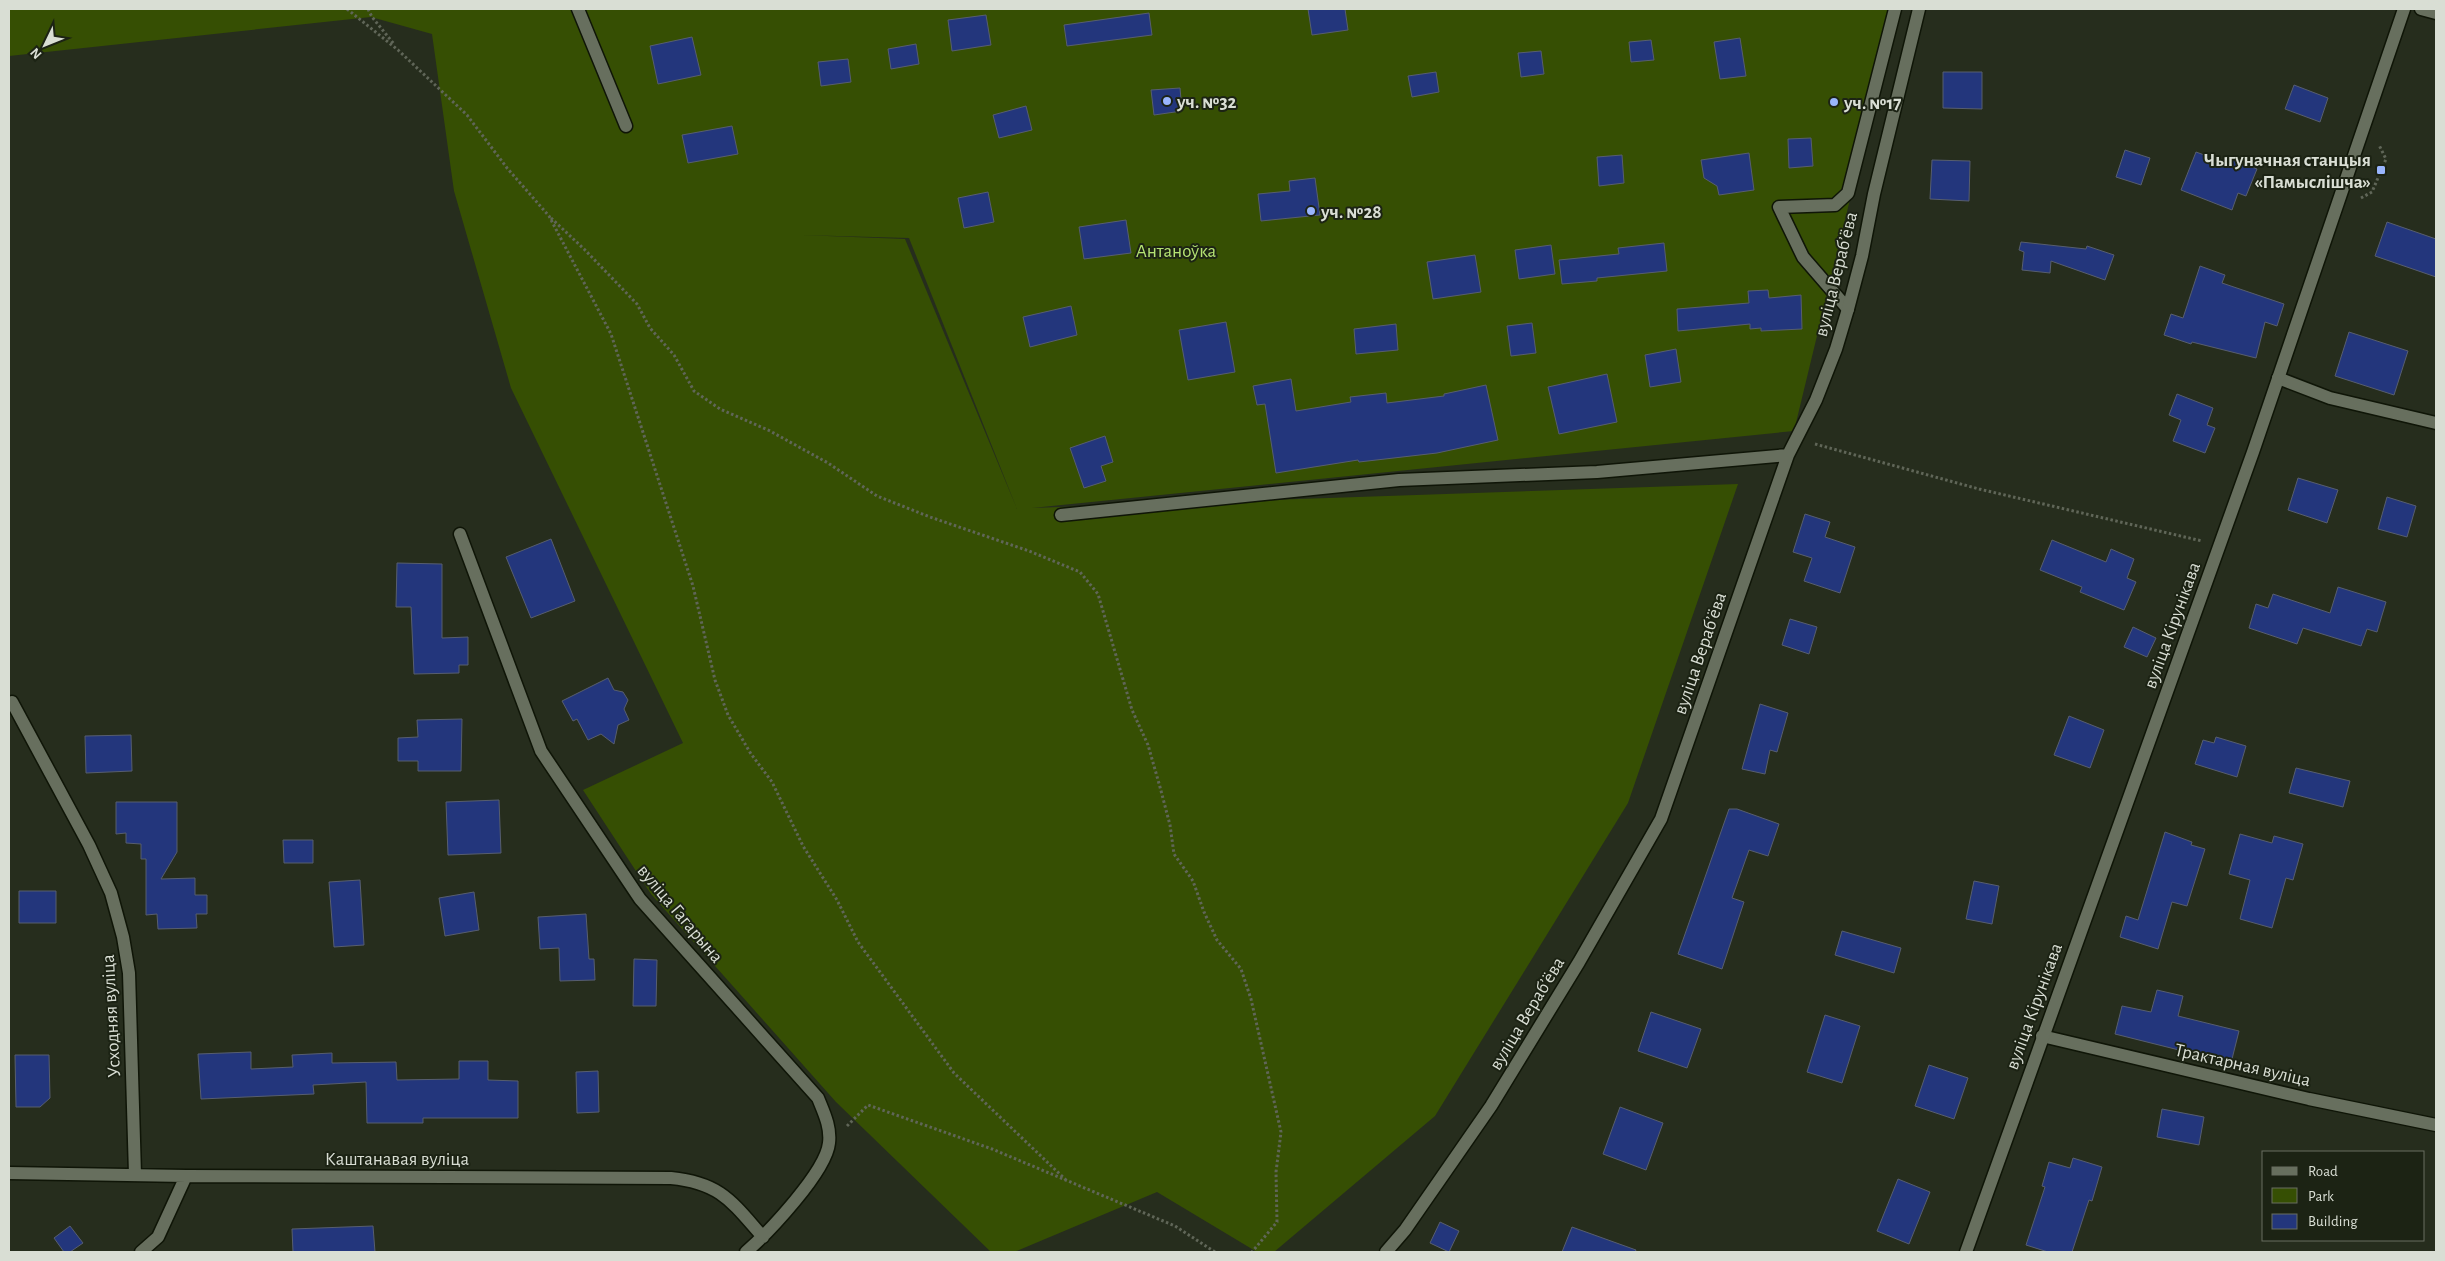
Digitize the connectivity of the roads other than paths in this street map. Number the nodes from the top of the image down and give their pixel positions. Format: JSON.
{"nodes":[{"id":1,"x":578,"y":9,"type":"edge"},
{"id":2,"x":1895,"y":9,"type":"edge"},
{"id":3,"x":1919,"y":9,"type":"edge"},
{"id":4,"x":2404,"y":9,"type":"edge"},
{"id":5,"x":2421,"y":9,"type":"edge"},
{"id":6,"x":2436,"y":13,"type":"edge"},
{"id":7,"x":626,"y":126,"type":"dead end"},
{"id":8,"x":1848,"y":309,"type":"junction"},
{"id":9,"x":2278,"y":378,"type":"junction"},
{"id":10,"x":2436,"y":423,"type":"edge"},
{"id":11,"x":1788,"y":455,"type":"junction"},
{"id":12,"x":1062,"y":515,"type":"dead end"},
{"id":13,"x":460,"y":534,"type":"dead end"},
{"id":14,"x":12,"y":702,"type":"dead end"},
{"id":15,"x":2042,"y":1036,"type":"junction"},
{"id":16,"x":2436,"y":1125,"type":"edge"},
{"id":17,"x":9,"y":1173,"type":"edge"},
{"id":18,"x":135,"y":1174,"type":"junction"},
{"id":19,"x":186,"y":1176,"type":"junction"},
{"id":20,"x":763,"y":1237,"type":"junction"},
{"id":21,"x":141,"y":1252,"type":"edge"},
{"id":22,"x":746,"y":1252,"type":"edge"},
{"id":23,"x":1386,"y":1252,"type":"edge"},
{"id":24,"x":1966,"y":1252,"type":"edge"}],
"edges":[{"from":1,"to":7,"type":"street"},
{"from":2,"to":8,"type":"street"},
{"from":3,"to":8,"type":"street","name":"вуліца Верабʼёва"},
{"from":4,"to":9,"type":"street","name":"вуліца Кірунікава"},
{"from":5,"to":6,"type":"street"},
{"from":8,"to":11,"type":"street","name":"вуліца Верабʼёва"},
{"from":9,"to":10,"type":"street"},
{"from":9,"to":15,"type":"street","name":"вуліца Кірунікава"},
{"from":11,"to":12,"type":"street"},
{"from":11,"to":23,"type":"street","name":"вуліца Верабʼёва"},
{"from":13,"to":20,"type":"street","name":"вуліца Гагарына"},
{"from":14,"to":18,"type":"street","name":"Усходняя вуліца"},
{"from":15,"to":16,"type":"street","name":"Трактарная вуліца"},
{"from":15,"to":24,"type":"street","name":"вуліца Кірунікава"},
{"from":17,"to":18,"type":"street","name":"Каштанавая вуліца"},
{"from":18,"to":19,"type":"street","name":"Каштанавая вуліца"},
{"from":19,"to":20,"type":"street","name":"Каштанавая вуліца"},
{"from":19,"to":21,"type":"street"},
{"from":20,"to":22,"type":"street"}]}
